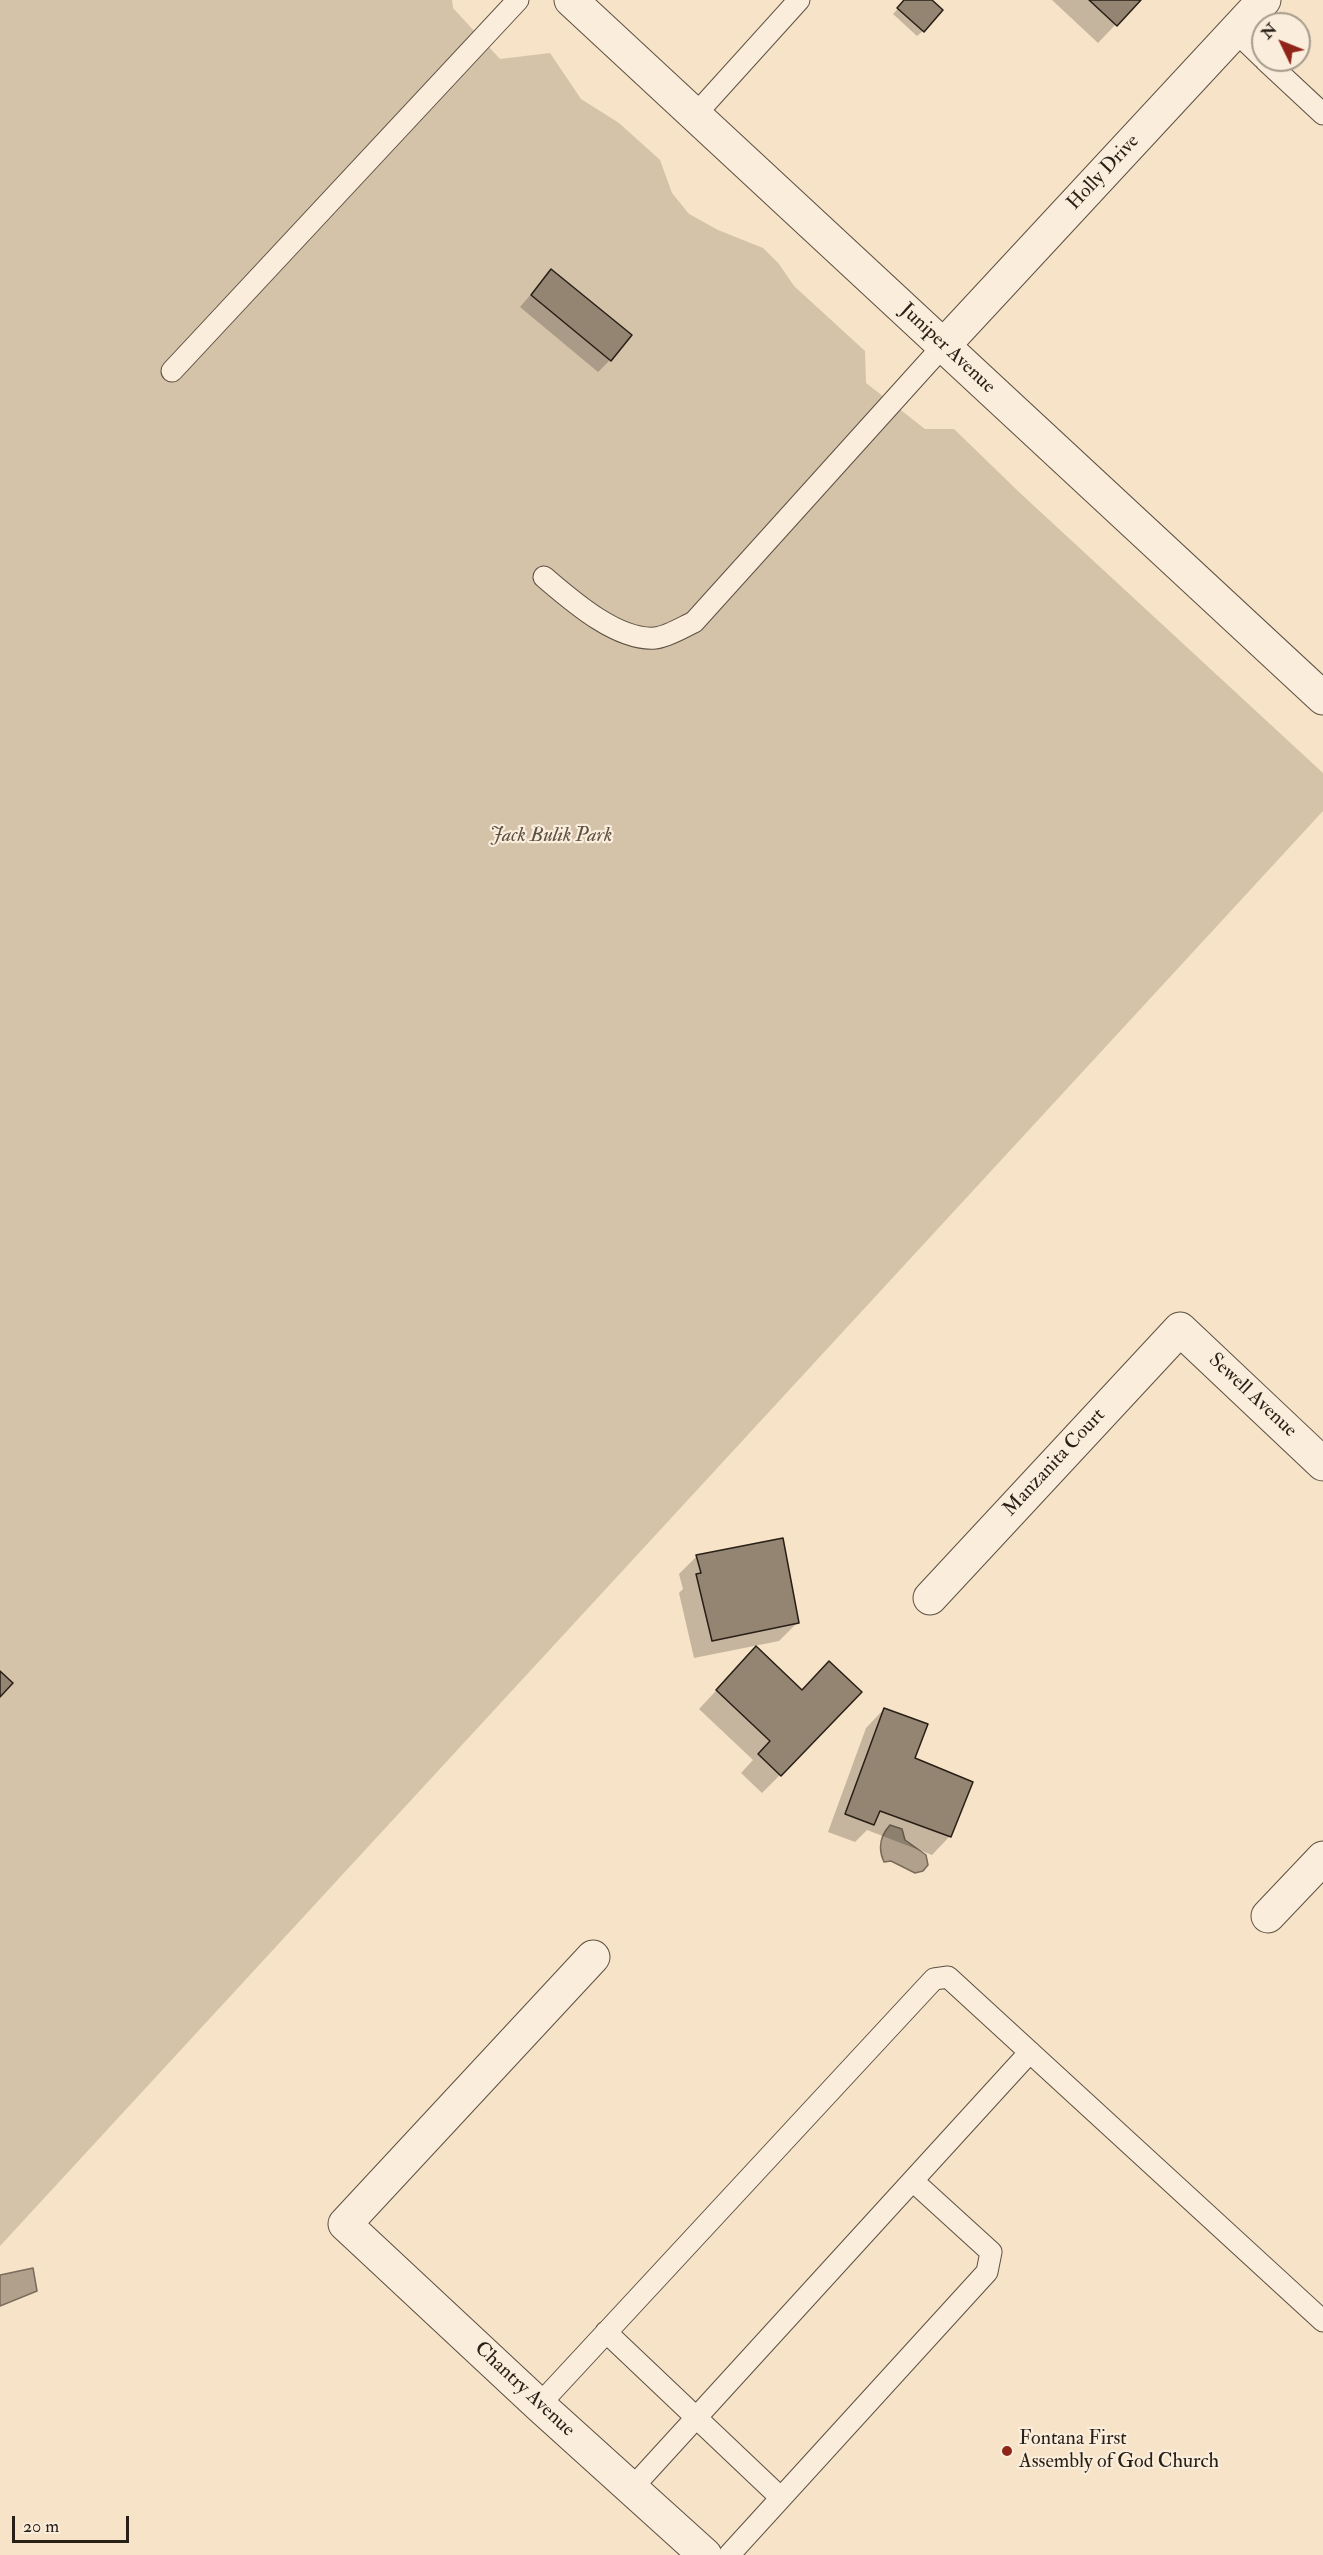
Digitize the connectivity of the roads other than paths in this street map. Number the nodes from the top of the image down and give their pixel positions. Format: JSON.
{"nodes":[{"id":1,"x":518,"y":0,"type":"edge"},
{"id":2,"x":571,"y":0,"type":"edge"},
{"id":3,"x":799,"y":0,"type":"edge"},
{"id":4,"x":1264,"y":0,"type":"edge"},
{"id":5,"x":1234,"y":31,"type":"junction"},
{"id":6,"x":1251,"y":47,"type":"edge"},
{"id":7,"x":1278,"y":72,"type":"edge"},
{"id":8,"x":1323,"y":114,"type":"edge"},
{"id":9,"x":695,"y":115,"type":"junction"},
{"id":10,"x":944,"y":346,"type":"junction"},
{"id":11,"x":172,"y":371,"type":"dead end"},
{"id":12,"x":544,"y":577,"type":"dead end"},
{"id":13,"x":1323,"y":698,"type":"edge"},
{"id":14,"x":1180,"y":1329,"type":"joint"},
{"id":15,"x":1323,"y":1464,"type":"edge"},
{"id":16,"x":930,"y":1598,"type":"dead end"},
{"id":17,"x":1323,"y":1858,"type":"edge"},
{"id":18,"x":1268,"y":1916,"type":"dead end"},
{"id":19,"x":593,"y":1958,"type":"dead end"},
{"id":20,"x":1030,"y":2052,"type":"junction"},
{"id":21,"x":913,"y":2181,"type":"junction"},
{"id":22,"x":1323,"y":2320,"type":"edge"},
{"id":23,"x":606,"y":2332,"type":"junction"},
{"id":24,"x":539,"y":2405,"type":"junction"},
{"id":25,"x":697,"y":2418,"type":"junction"},
{"id":26,"x":632,"y":2488,"type":"junction"},
{"id":27,"x":781,"y":2498,"type":"junction"},
{"id":28,"x":705,"y":2555,"type":"edge"},
{"id":29,"x":729,"y":2555,"type":"edge"}],
"edges":[{"from":1,"to":11,"type":"lane"},
{"from":2,"to":9,"type":"street","name":"Juniper Avenue"},
{"from":3,"to":9,"type":"lane"},
{"from":4,"to":5,"type":"street","name":"Holly Drive"},
{"from":5,"to":6,"type":"lane"},
{"from":5,"to":10,"type":"street","name":"Holly Drive"},
{"from":7,"to":8,"type":"lane"},
{"from":9,"to":10,"type":"street","name":"Juniper Avenue"},
{"from":10,"to":12,"type":"lane"},
{"from":10,"to":13,"type":"street","name":"Juniper Avenue"},
{"from":14,"to":15,"type":"street","name":"Sewell Avenue"},
{"from":14,"to":16,"type":"street","name":"Manzanita Court"},
{"from":17,"to":18,"type":"street"},
{"from":19,"to":24,"type":"street","name":"Chantry Avenue"},
{"from":20,"to":21,"type":"lane"},
{"from":20,"to":22,"type":"lane"},
{"from":20,"to":23,"type":"lane"},
{"from":21,"to":25,"type":"lane"},
{"from":21,"to":27,"type":"lane"},
{"from":23,"to":24,"type":"lane"},
{"from":23,"to":25,"type":"lane"},
{"from":24,"to":26,"type":"street","name":"Chantry Avenue"},
{"from":25,"to":26,"type":"lane"},
{"from":25,"to":27,"type":"lane"},
{"from":26,"to":28,"type":"street","name":"Chantry Avenue"},
{"from":27,"to":29,"type":"lane"}]}
